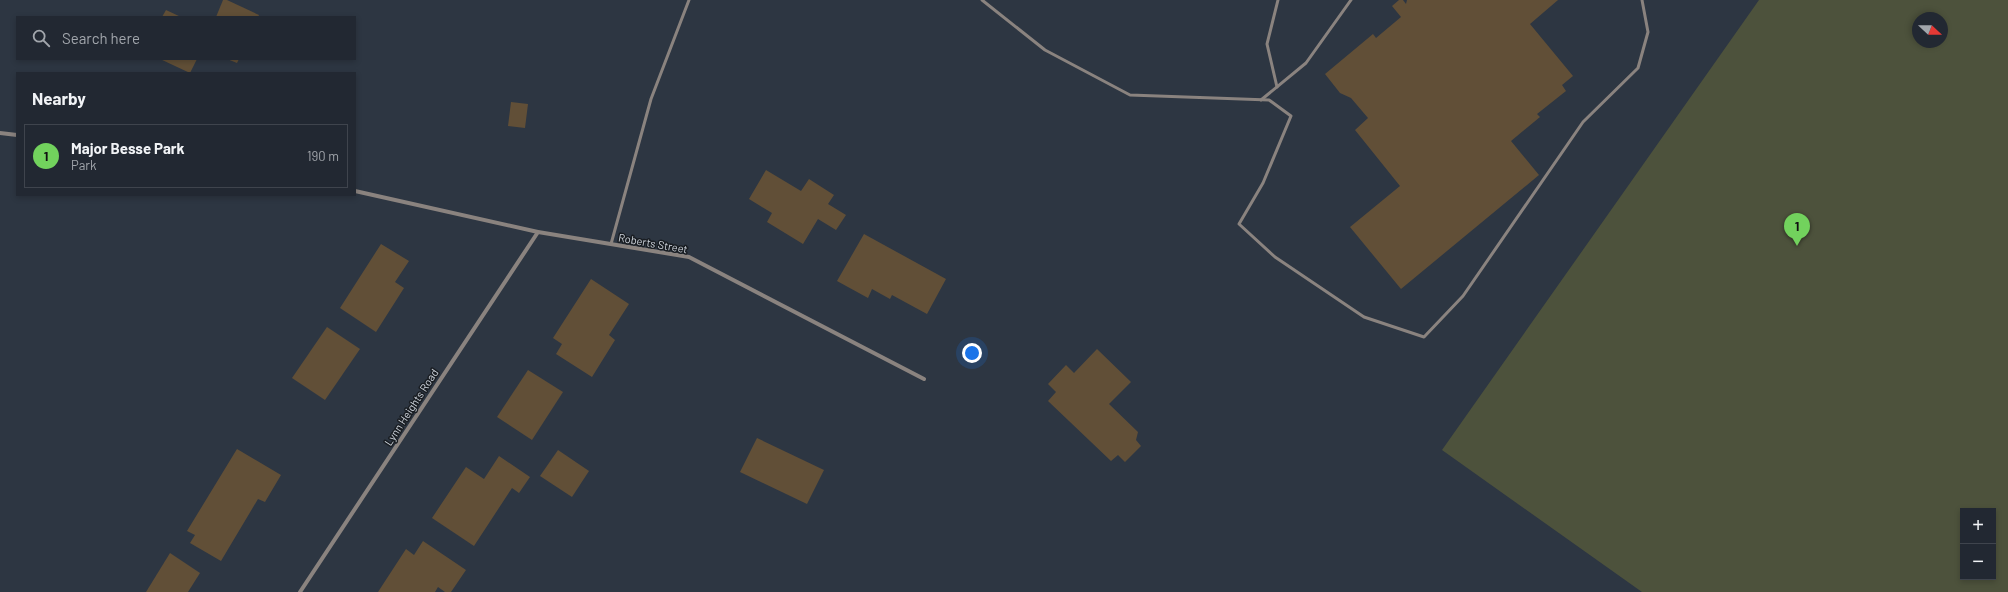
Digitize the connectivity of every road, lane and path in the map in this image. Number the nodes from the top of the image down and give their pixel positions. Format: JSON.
{"nodes":[{"id":1,"x":689,"y":0,"type":"edge"},
{"id":2,"x":982,"y":0,"type":"edge"},
{"id":3,"x":1278,"y":0,"type":"edge"},
{"id":4,"x":1352,"y":0,"type":"edge"},
{"id":5,"x":1642,"y":0,"type":"edge"},
{"id":6,"x":1278,"y":87,"type":"junction"},
{"id":7,"x":1261,"y":100,"type":"junction"},
{"id":8,"x":0,"y":133,"type":"edge"},
{"id":9,"x":16,"y":135,"type":"edge"},
{"id":10,"x":356,"y":191,"type":"edge"},
{"id":11,"x":538,"y":232,"type":"junction"},
{"id":12,"x":612,"y":244,"type":"junction"},
{"id":13,"x":924,"y":379,"type":"dead end"},
{"id":14,"x":300,"y":592,"type":"edge"}],
"edges":[{"from":1,"to":12,"type":"lane"},
{"from":2,"to":7,"type":"lane"},
{"from":3,"to":6,"type":"lane"},
{"from":4,"to":6,"type":"lane"},
{"from":5,"to":7,"type":"lane"},
{"from":6,"to":7,"type":"lane"},
{"from":8,"to":9,"type":"street"},
{"from":10,"to":11,"type":"street","name":"Roberts Street"},
{"from":11,"to":12,"type":"street","name":"Roberts Street"},
{"from":11,"to":14,"type":"street","name":"Lynn Heights Road"},
{"from":12,"to":13,"type":"street","name":"Roberts Street"}]}
